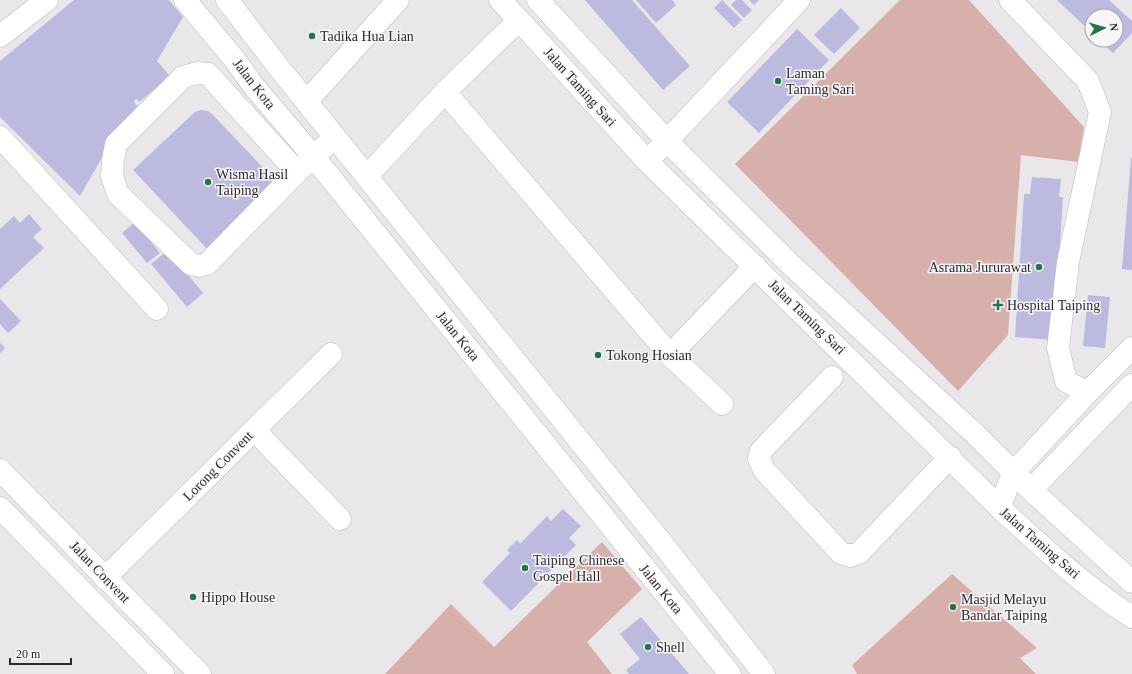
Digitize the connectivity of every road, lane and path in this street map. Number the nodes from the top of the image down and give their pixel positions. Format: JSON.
{"nodes":[{"id":1,"x":185,"y":0,"type":"edge"},
{"id":2,"x":227,"y":0,"type":"edge"},
{"id":3,"x":398,"y":0,"type":"edge"},
{"id":4,"x":500,"y":0,"type":"edge"},
{"id":5,"x":538,"y":0,"type":"edge"},
{"id":6,"x":798,"y":0,"type":"edge"},
{"id":7,"x":1010,"y":0,"type":"edge"},
{"id":8,"x":45,"y":1,"type":"edge"},
{"id":9,"x":519,"y":20,"type":"junction"},
{"id":10,"x":0,"y":36,"type":"edge"},
{"id":11,"x":235,"y":60,"type":"junction"},
{"id":12,"x":213,"y":80,"type":"junction"},
{"id":13,"x":445,"y":92,"type":"junction"},
{"id":14,"x":307,"y":101,"type":"junction"},
{"id":15,"x":0,"y":137,"type":"edge"},
{"id":16,"x":335,"y":137,"type":"junction"},
{"id":17,"x":667,"y":142,"type":"junction"},
{"id":18,"x":313,"y":156,"type":"junction"},
{"id":19,"x":647,"y":161,"type":"junction"},
{"id":20,"x":297,"y":172,"type":"junction"},
{"id":21,"x":367,"y":176,"type":"junction"},
{"id":22,"x":755,"y":266,"type":"junction"},
{"id":23,"x":157,"y":309,"type":"dead end"},
{"id":24,"x":331,"y":354,"type":"dead end"},
{"id":25,"x":670,"y":355,"type":"junction"},
{"id":26,"x":1128,"y":360,"type":"edge"},
{"id":27,"x":832,"y":377,"type":"dead end"},
{"id":28,"x":1132,"y":385,"type":"edge"},
{"id":29,"x":1087,"y":392,"type":"junction"},
{"id":30,"x":722,"y":404,"type":"dead end"},
{"id":31,"x":254,"y":430,"type":"junction"},
{"id":32,"x":950,"y":457,"type":"junction"},
{"id":33,"x":0,"y":470,"type":"edge"},
{"id":34,"x":1014,"y":472,"type":"junction"},
{"id":35,"x":1031,"y":490,"type":"junction"},
{"id":36,"x":999,"y":507,"type":"junction"},
{"id":37,"x":0,"y":508,"type":"edge"},
{"id":38,"x":340,"y":519,"type":"dead end"},
{"id":39,"x":105,"y":578,"type":"junction"},
{"id":40,"x":1132,"y":582,"type":"edge"},
{"id":41,"x":1132,"y":617,"type":"edge"},
{"id":42,"x":163,"y":674,"type":"edge"},
{"id":43,"x":200,"y":674,"type":"edge"},
{"id":44,"x":730,"y":674,"type":"edge"},
{"id":45,"x":764,"y":674,"type":"edge"}],
"edges":[{"from":1,"to":11,"type":"main road","name":"Jalan Kota"},
{"from":2,"to":14,"type":"main road","name":"Jalan Kota"},
{"from":3,"to":14,"type":"main road"},
{"from":4,"to":9,"type":"main road","name":"Jalan Taming Sari"},
{"from":5,"to":17,"type":"main road","name":"Jalan Taming Sari"},
{"from":6,"to":17,"type":"main road"},
{"from":7,"to":29,"type":"main road"},
{"from":8,"to":10,"type":"main road"},
{"from":9,"to":13,"type":"main road"},
{"from":9,"to":19,"type":"main road","name":"Jalan Taming Sari"},
{"from":11,"to":12,"type":"main road"},
{"from":11,"to":18,"type":"main road","name":"Jalan Kota"},
{"from":12,"to":20,"type":"main road"},
{"from":12,"to":20,"type":"main road"},
{"from":13,"to":21,"type":"main road"},
{"from":13,"to":25,"type":"main road"},
{"from":14,"to":16,"type":"main road","name":"Jalan Kota"},
{"from":15,"to":23,"type":"main road"},
{"from":16,"to":18,"type":"main road"},
{"from":16,"to":21,"type":"main road","name":"Jalan Kota"},
{"from":17,"to":19,"type":"main road"},
{"from":17,"to":34,"type":"main road","name":"Jalan Taming Sari"},
{"from":18,"to":20,"type":"main road"},
{"from":18,"to":44,"type":"main road","name":"Jalan Kota"},
{"from":19,"to":22,"type":"main road","name":"Jalan Taming Sari"},
{"from":21,"to":45,"type":"main road","name":"Jalan Kota"},
{"from":22,"to":25,"type":"main road"},
{"from":22,"to":32,"type":"main road","name":"Jalan Taming Sari"},
{"from":24,"to":31,"type":"main road","name":"Lorong Convent"},
{"from":25,"to":30,"type":"main road"},
{"from":26,"to":29,"type":"main road"},
{"from":27,"to":32,"type":"main road"},
{"from":28,"to":35,"type":"main road"},
{"from":29,"to":34,"type":"main road"},
{"from":31,"to":38,"type":"main road"},
{"from":31,"to":39,"type":"main road","name":"Lorong Convent"},
{"from":32,"to":36,"type":"main road","name":"Jalan Taming Sari"},
{"from":33,"to":39,"type":"main road","name":"Jalan Convent"},
{"from":34,"to":35,"type":"main road","name":"Jalan Taming Sari"},
{"from":34,"to":36,"type":"main road"},
{"from":35,"to":40,"type":"main road","name":"Jalan Taming Sari"},
{"from":36,"to":41,"type":"main road","name":"Jalan Taming Sari"},
{"from":37,"to":42,"type":"main road","name":"Jalan Convent"},
{"from":39,"to":43,"type":"main road","name":"Jalan Convent"}]}
